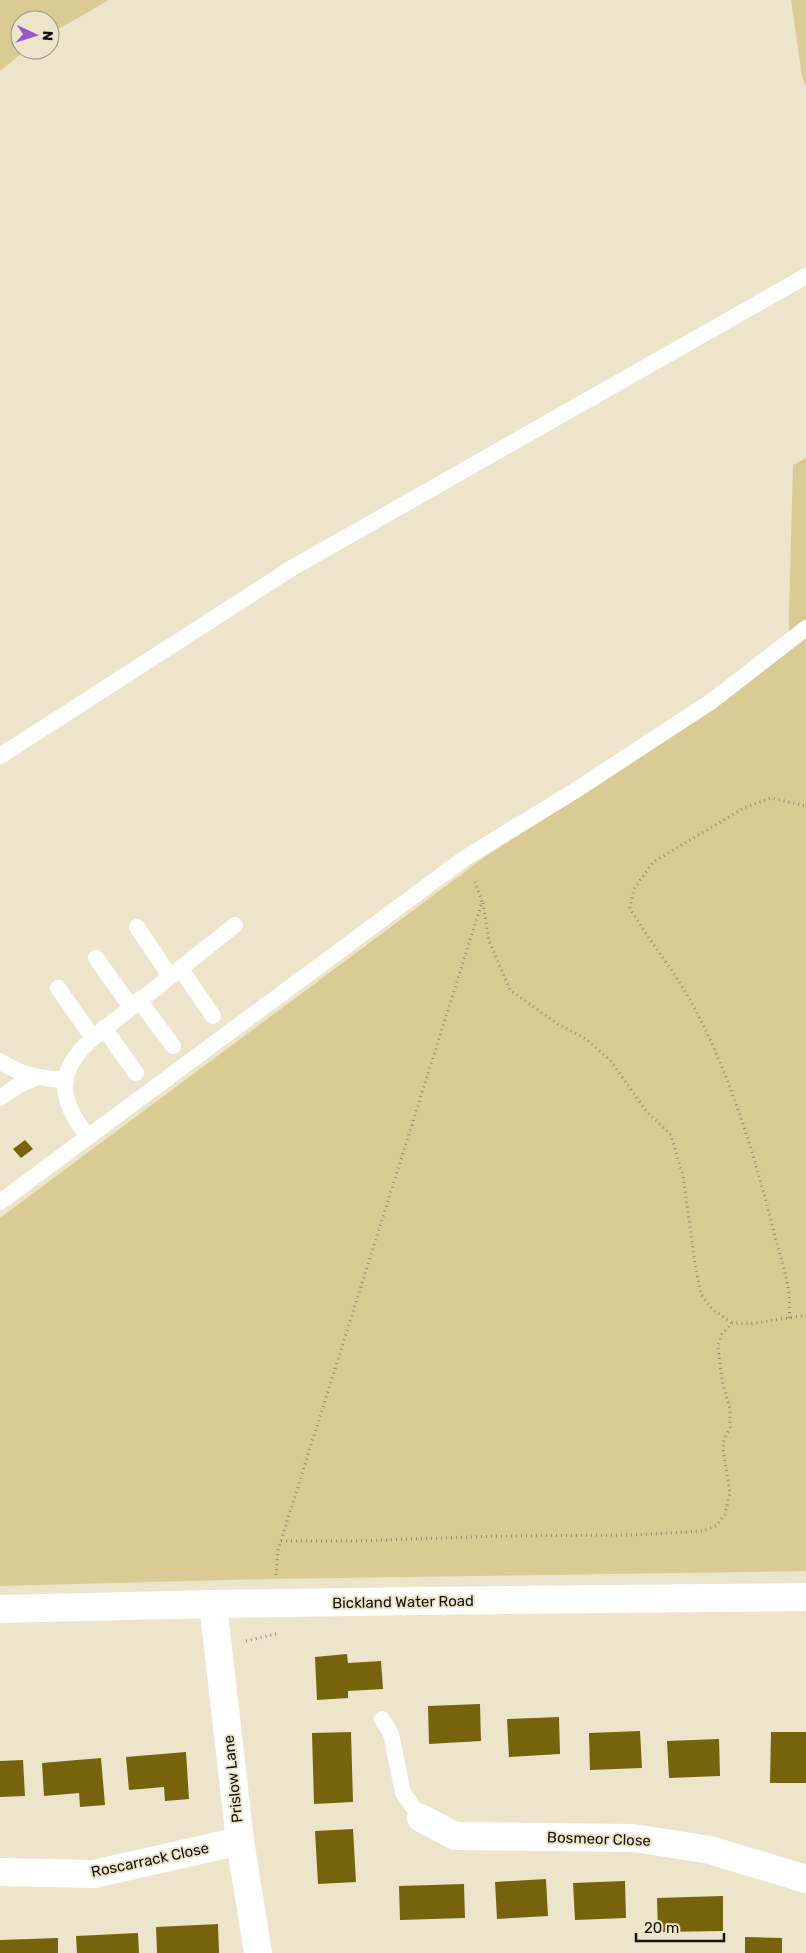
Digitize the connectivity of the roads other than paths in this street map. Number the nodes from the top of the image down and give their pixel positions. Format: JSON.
{"nodes":[{"id":1,"x":806,"y":276,"type":"edge"},
{"id":2,"x":806,"y":628,"type":"edge"},
{"id":3,"x":0,"y":756,"type":"edge"},
{"id":4,"x":235,"y":925,"type":"dead end"},
{"id":5,"x":136,"y":927,"type":"dead end"},
{"id":6,"x":96,"y":958,"type":"dead end"},
{"id":7,"x":175,"y":972,"type":"junction"},
{"id":8,"x":58,"y":988,"type":"dead end"},
{"id":9,"x":135,"y":1004,"type":"junction"},
{"id":10,"x":213,"y":1016,"type":"dead end"},
{"id":11,"x":99,"y":1033,"type":"junction"},
{"id":12,"x":173,"y":1046,"type":"dead end"},
{"id":13,"x":0,"y":1060,"type":"edge"},
{"id":14,"x":136,"y":1073,"type":"dead end"},
{"id":15,"x":38,"y":1077,"type":"junction"},
{"id":16,"x":66,"y":1080,"type":"junction"},
{"id":17,"x":0,"y":1098,"type":"edge"},
{"id":18,"x":88,"y":1137,"type":"junction"},
{"id":19,"x":0,"y":1202,"type":"edge"},
{"id":20,"x":806,"y":1596,"type":"edge"},
{"id":21,"x":213,"y":1604,"type":"junction"},
{"id":22,"x":0,"y":1609,"type":"edge"},
{"id":23,"x":382,"y":1719,"type":"dead end"},
{"id":24,"x":421,"y":1818,"type":"joint"},
{"id":25,"x":240,"y":1841,"type":"junction"},
{"id":26,"x":0,"y":1872,"type":"edge"},
{"id":27,"x":806,"y":1879,"type":"edge"},
{"id":28,"x":258,"y":1953,"type":"edge"}],
"edges":[{"from":1,"to":3,"type":"lane"},
{"from":2,"to":18,"type":"lane"},
{"from":4,"to":7,"type":"lane"},
{"from":5,"to":7,"type":"lane"},
{"from":6,"to":9,"type":"lane"},
{"from":7,"to":9,"type":"lane"},
{"from":7,"to":10,"type":"lane"},
{"from":8,"to":11,"type":"lane"},
{"from":9,"to":11,"type":"lane"},
{"from":9,"to":12,"type":"lane"},
{"from":11,"to":14,"type":"lane"},
{"from":11,"to":16,"type":"lane"},
{"from":13,"to":15,"type":"lane"},
{"from":15,"to":16,"type":"lane"},
{"from":15,"to":17,"type":"lane"},
{"from":16,"to":18,"type":"lane"},
{"from":18,"to":19,"type":"lane"},
{"from":20,"to":21,"type":"street","name":"Bickland Water Road"},
{"from":21,"to":22,"type":"street","name":"Bickland Water Road"},
{"from":21,"to":25,"type":"street","name":"Prislow Lane"},
{"from":23,"to":24,"type":"lane"},
{"from":24,"to":27,"type":"street","name":"Bosmeor Close"},
{"from":25,"to":26,"type":"street","name":"Roscarrack Close"},
{"from":25,"to":28,"type":"street","name":"Prislow Lane"}]}
